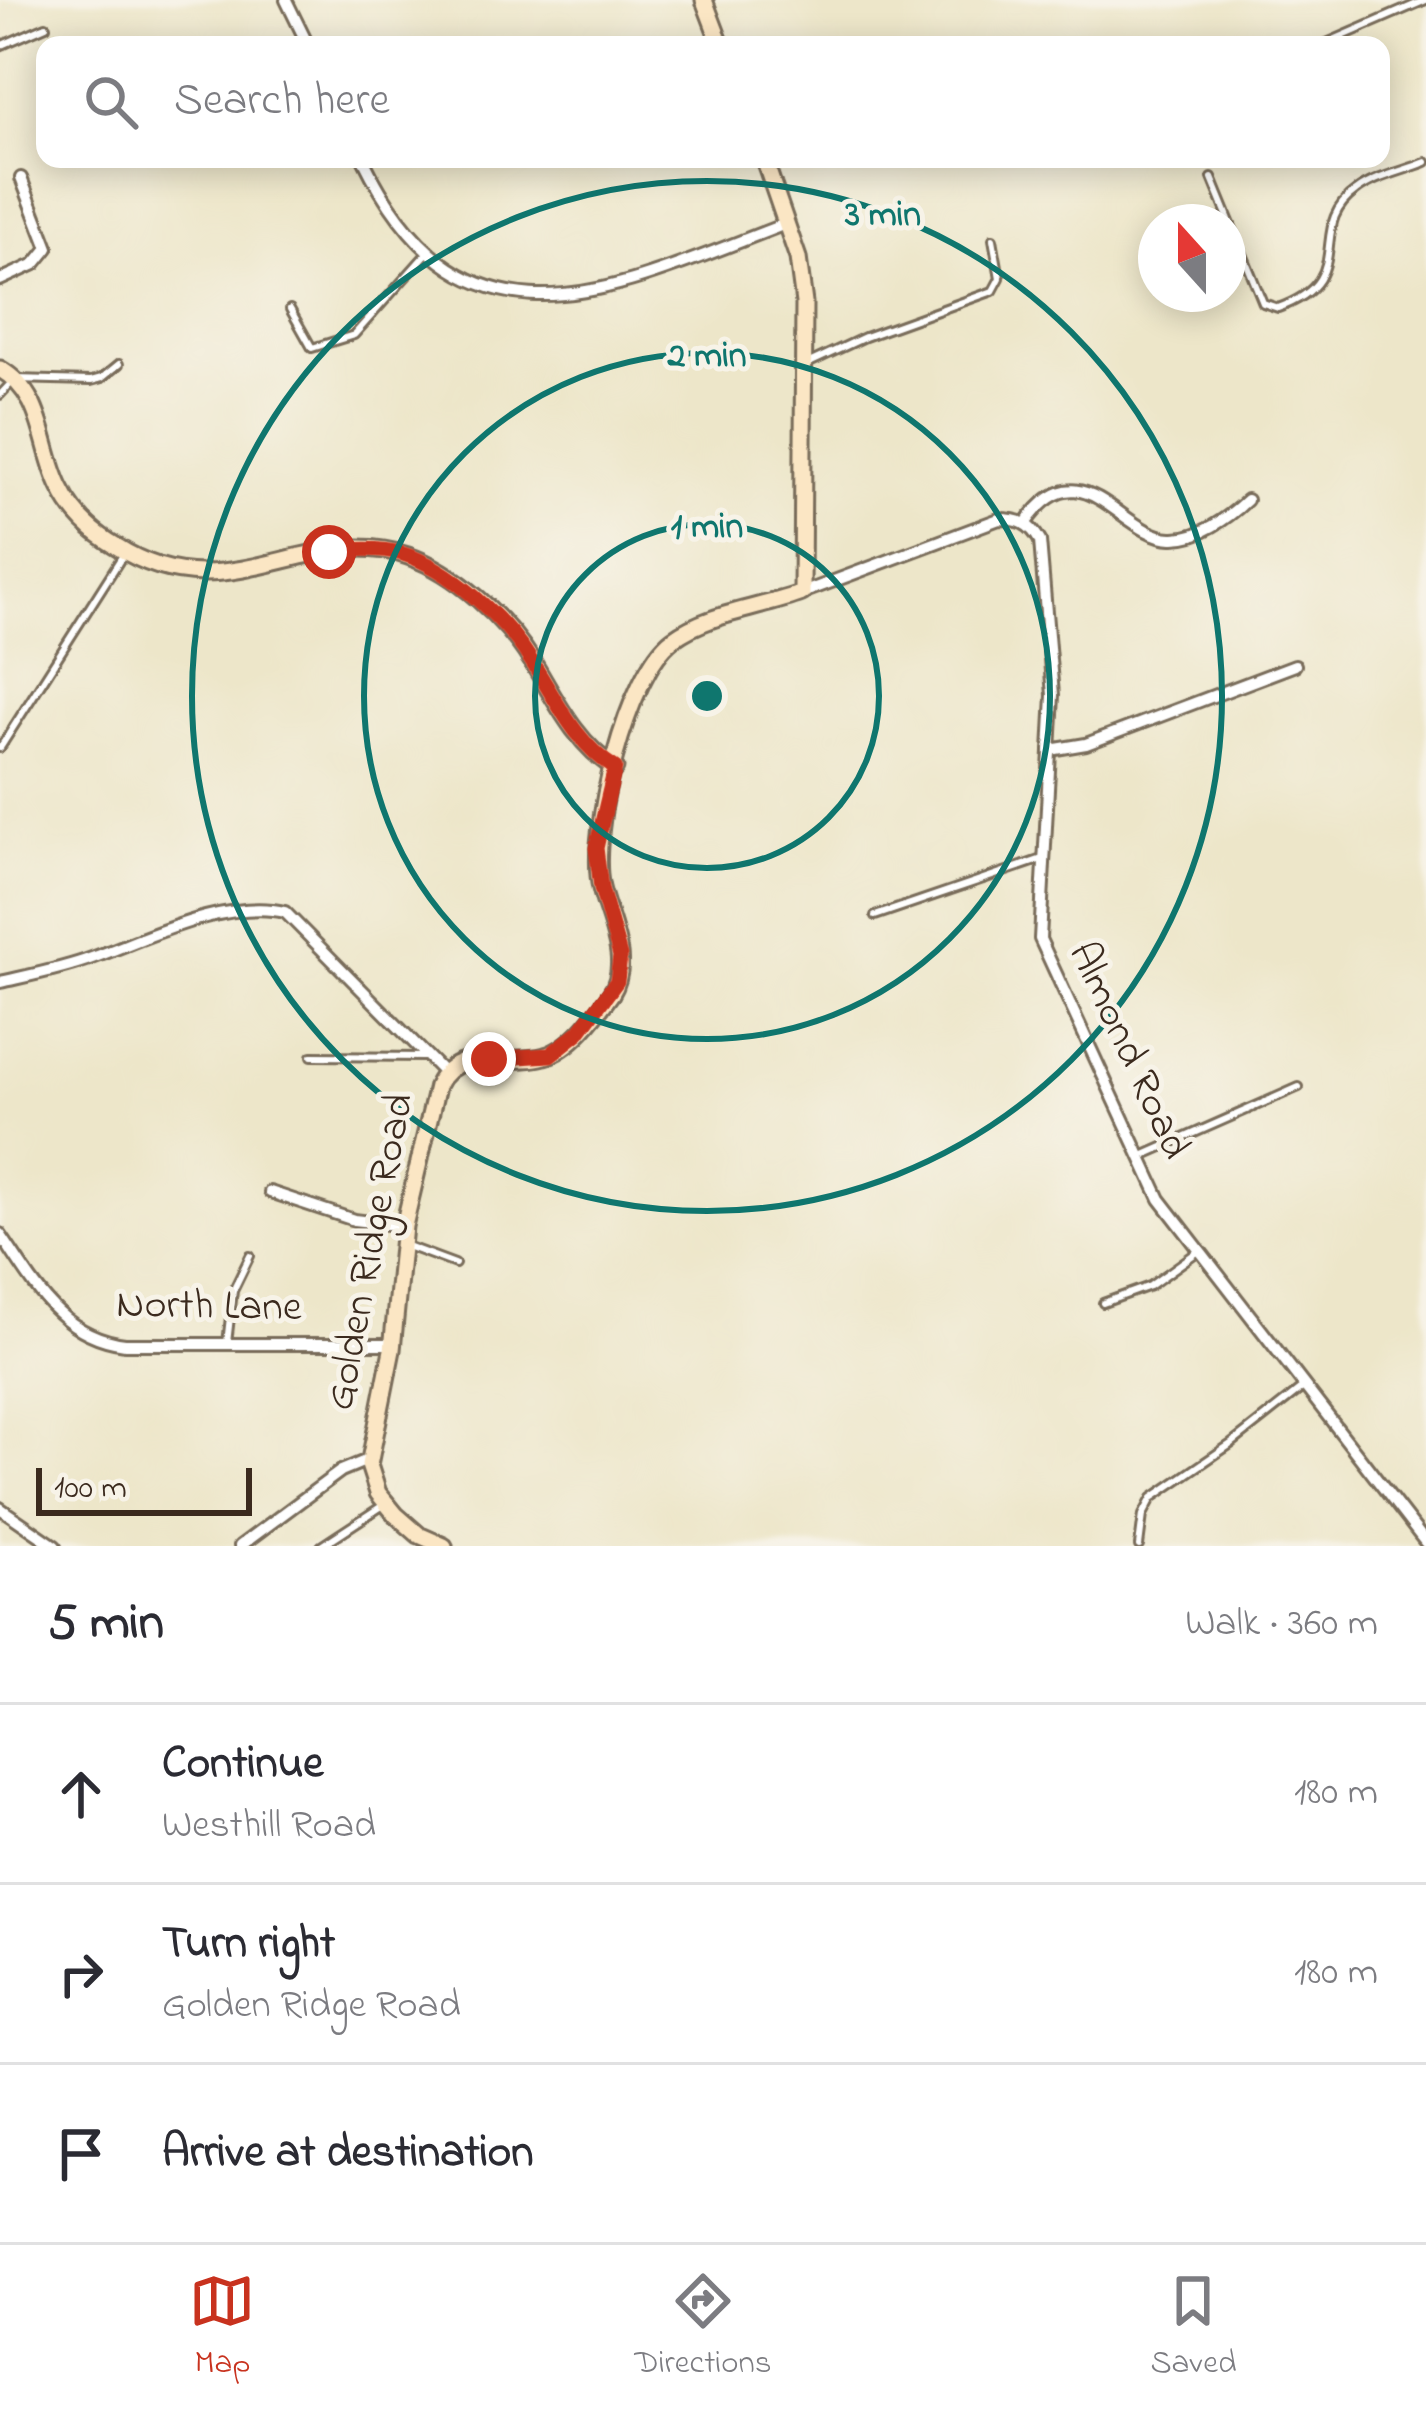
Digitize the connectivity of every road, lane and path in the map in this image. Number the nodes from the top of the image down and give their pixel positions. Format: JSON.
{"nodes":[{"id":1,"x":286,"y":0,"type":"edge"},
{"id":2,"x":704,"y":0,"type":"edge"},
{"id":3,"x":1426,"y":0,"type":"edge"},
{"id":4,"x":46,"y":26,"type":"dead end"},
{"id":5,"x":304,"y":36,"type":"edge"},
{"id":6,"x":718,"y":36,"type":"edge"},
{"id":7,"x":1343,"y":36,"type":"edge"},
{"id":8,"x":0,"y":46,"type":"edge"},
{"id":9,"x":1426,"y":162,"type":"edge"},
{"id":10,"x":368,"y":168,"type":"edge"},
{"id":11,"x":767,"y":168,"type":"edge"},
{"id":12,"x":21,"y":178,"type":"dead end"},
{"id":13,"x":1212,"y":178,"type":"dead end"},
{"id":14,"x":788,"y":223,"type":"junction"},
{"id":15,"x":993,"y":239,"type":"dead end"},
{"id":16,"x":428,"y":252,"type":"junction"},
{"id":17,"x":0,"y":280,"type":"edge"},
{"id":18,"x":290,"y":309,"type":"dead end"},
{"id":19,"x":119,"y":364,"type":"dead end"},
{"id":20,"x":804,"y":365,"type":"junction"},
{"id":21,"x":8,"y":374,"type":"edge"},
{"id":22,"x":0,"y":395,"type":"edge"},
{"id":23,"x":1247,"y":500,"type":"dead end"},
{"id":24,"x":1025,"y":524,"type":"junction"},
{"id":25,"x":125,"y":552,"type":"junction"},
{"id":26,"x":802,"y":593,"type":"junction"},
{"id":27,"x":1295,"y":665,"type":"dead end"},
{"id":28,"x":0,"y":748,"type":"edge"},
{"id":29,"x":1050,"y":750,"type":"junction"},
{"id":30,"x":615,"y":768,"type":"junction"},
{"id":31,"x":1045,"y":858,"type":"junction"},
{"id":32,"x":874,"y":916,"type":"dead end"},
{"id":33,"x":0,"y":982,"type":"edge"},
{"id":34,"x":312,"y":1056,"type":"dead end"},
{"id":35,"x":428,"y":1057,"type":"junction"},
{"id":36,"x":444,"y":1073,"type":"junction"},
{"id":37,"x":1299,"y":1088,"type":"dead end"},
{"id":38,"x":1140,"y":1157,"type":"junction"},
{"id":39,"x":269,"y":1192,"type":"dead end"},
{"id":40,"x":0,"y":1234,"type":"edge"},
{"id":41,"x":402,"y":1235,"type":"junction"},
{"id":42,"x":1200,"y":1250,"type":"junction"},
{"id":43,"x":250,"y":1256,"type":"dead end"},
{"id":44,"x":455,"y":1264,"type":"dead end"},
{"id":45,"x":1103,"y":1303,"type":"dead end"},
{"id":46,"x":226,"y":1342,"type":"junction"},
{"id":47,"x":393,"y":1344,"type":"junction"},
{"id":48,"x":1306,"y":1385,"type":"junction"},
{"id":49,"x":370,"y":1459,"type":"junction"},
{"id":50,"x":385,"y":1503,"type":"junction"},
{"id":51,"x":0,"y":1508,"type":"edge"},
{"id":52,"x":1426,"y":1543,"type":"edge"},
{"id":53,"x":55,"y":1546,"type":"edge"},
{"id":54,"x":240,"y":1546,"type":"edge"},
{"id":55,"x":321,"y":1546,"type":"edge"},
{"id":56,"x":444,"y":1546,"type":"edge"},
{"id":57,"x":1139,"y":1546,"type":"edge"}],
"edges":[{"from":1,"to":5,"type":"street"},
{"from":2,"to":6,"type":"street"},
{"from":3,"to":7,"type":"lane"},
{"from":4,"to":8,"type":"lane"},
{"from":9,"to":13,"type":"lane"},
{"from":10,"to":16,"type":"street"},
{"from":11,"to":14,"type":"street"},
{"from":12,"to":17,"type":"street"},
{"from":14,"to":16,"type":"street"},
{"from":14,"to":20,"type":"street"},
{"from":15,"to":20,"type":"lane"},
{"from":16,"to":18,"type":"lane"},
{"from":19,"to":21,"type":"lane"},
{"from":20,"to":26,"type":"street"},
{"from":21,"to":22,"type":"lane"},
{"from":21,"to":25,"type":"street"},
{"from":23,"to":24,"type":"street"},
{"from":24,"to":26,"type":"street"},
{"from":24,"to":29,"type":"street","name":"Almond Road"},
{"from":25,"to":28,"type":"lane"},
{"from":25,"to":30,"type":"street"},
{"from":26,"to":30,"type":"street","name":"Golden Ridge Road"},
{"from":27,"to":29,"type":"street"},
{"from":29,"to":31,"type":"street","name":"Almond Road"},
{"from":30,"to":36,"type":"street","name":"Golden Ridge Road"},
{"from":31,"to":32,"type":"lane"},
{"from":31,"to":38,"type":"street","name":"Almond Road"},
{"from":33,"to":35,"type":"street"},
{"from":34,"to":35,"type":"lane"},
{"from":35,"to":36,"type":"street"},
{"from":36,"to":41,"type":"street","name":"Golden Ridge Road"},
{"from":37,"to":38,"type":"lane"},
{"from":38,"to":42,"type":"street","name":"Almond Road"},
{"from":39,"to":41,"type":"street"},
{"from":40,"to":46,"type":"street","name":"North Lane"},
{"from":41,"to":44,"type":"lane"},
{"from":41,"to":47,"type":"street","name":"Golden Ridge Road"},
{"from":42,"to":45,"type":"lane"},
{"from":42,"to":48,"type":"street","name":"Almond Road"},
{"from":43,"to":46,"type":"lane"},
{"from":46,"to":47,"type":"street","name":"North Lane"},
{"from":47,"to":49,"type":"street","name":"Golden Ridge Road"},
{"from":48,"to":52,"type":"street","name":"Almond Road"},
{"from":48,"to":57,"type":"lane"},
{"from":49,"to":50,"type":"street","name":"Golden Ridge Road"},
{"from":49,"to":54,"type":"street"},
{"from":50,"to":55,"type":"lane"},
{"from":50,"to":56,"type":"street"},
{"from":51,"to":53,"type":"street"}]}
